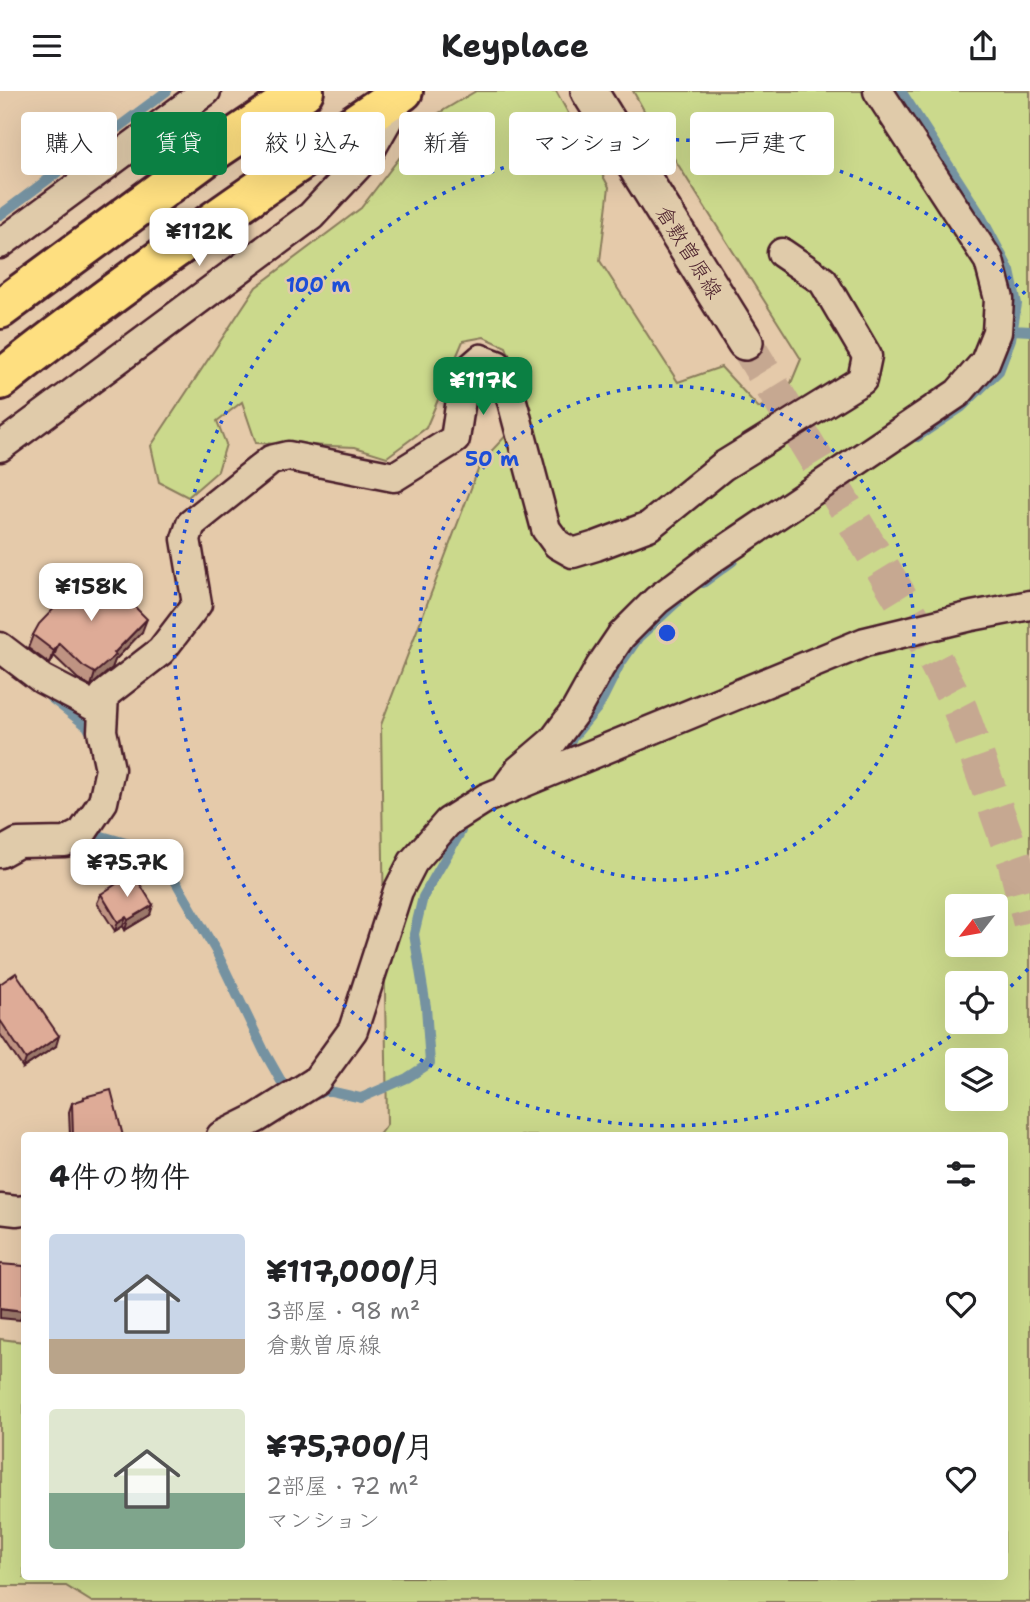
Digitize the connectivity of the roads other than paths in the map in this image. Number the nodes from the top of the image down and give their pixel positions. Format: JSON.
{"nodes":[{"id":1,"x":206,"y":91,"type":"edge"},
{"id":2,"x":303,"y":91,"type":"edge"},
{"id":3,"x":404,"y":91,"type":"edge"},
{"id":4,"x":589,"y":91,"type":"edge"},
{"id":5,"x":878,"y":91,"type":"edge"},
{"id":6,"x":0,"y":244,"type":"edge"},
{"id":7,"x":782,"y":253,"type":"dead end"},
{"id":8,"x":0,"y":309,"type":"edge"},
{"id":9,"x":745,"y":342,"type":"tunnel mouth"},
{"id":10,"x":0,"y":380,"type":"edge"},
{"id":11,"x":0,"y":447,"type":"edge"},
{"id":12,"x":1030,"y":605,"type":"edge"},
{"id":13,"x":0,"y":647,"type":"edge"},
{"id":14,"x":103,"y":711,"type":"junction"},
{"id":15,"x":504,"y":790,"type":"junction"},
{"id":16,"x":0,"y":853,"type":"edge"},
{"id":17,"x":229,"y":1132,"type":"edge"},
{"id":18,"x":0,"y":1209,"type":"edge"},
{"id":19,"x":21,"y":1210,"type":"edge"}],
"edges":[{"from":1,"to":6,"type":"street"},
{"from":2,"to":8,"type":"highway"},
{"from":3,"to":10,"type":"highway"},
{"from":3,"to":11,"type":"street"},
{"from":4,"to":9,"type":"street","name":"倉敷曽原線"},
{"from":5,"to":15,"type":"street"},
{"from":7,"to":14,"type":"street"},
{"from":12,"to":15,"type":"street"},
{"from":13,"to":14,"type":"street"},
{"from":14,"to":16,"type":"street"},
{"from":15,"to":17,"type":"street"},
{"from":18,"to":19,"type":"street"}]}
